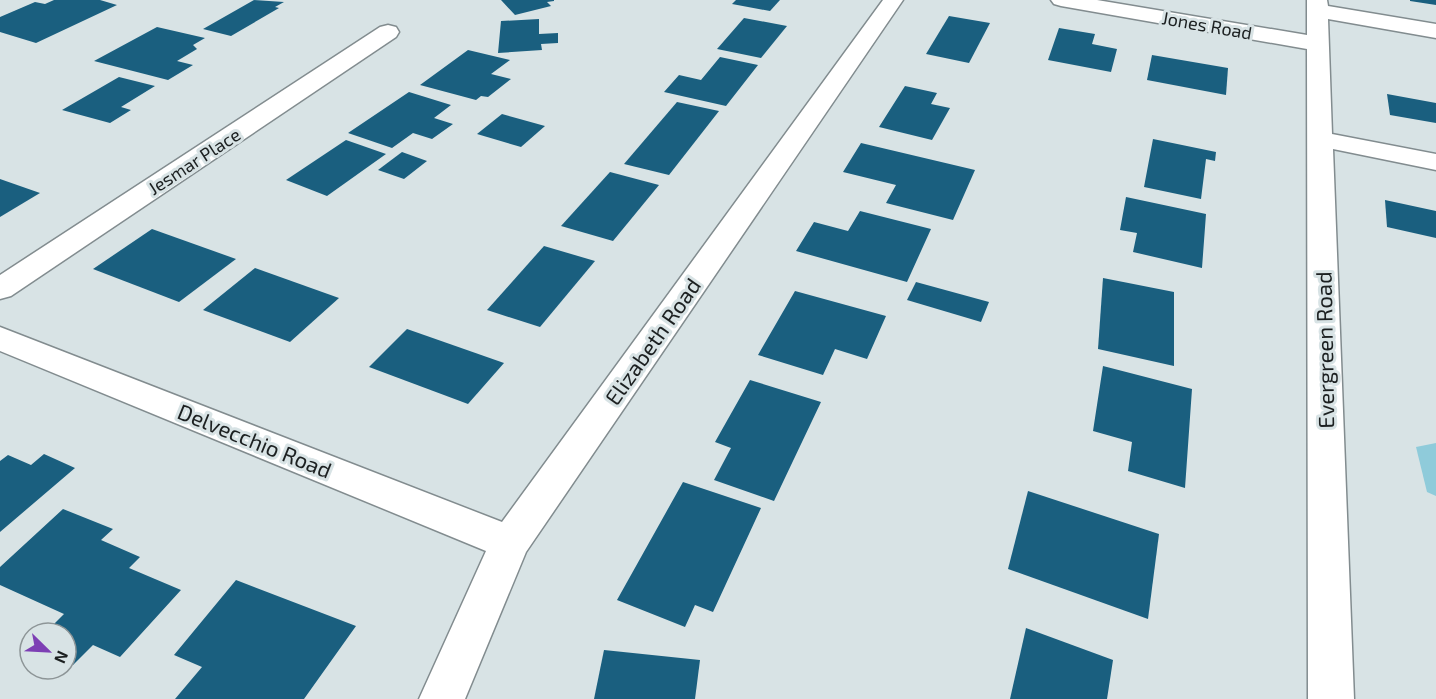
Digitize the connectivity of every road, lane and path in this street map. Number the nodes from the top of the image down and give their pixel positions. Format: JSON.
{"nodes":[{"id":1,"x":892,"y":0,"type":"edge"},
{"id":2,"x":1061,"y":0,"type":"edge"},
{"id":3,"x":1317,"y":6,"type":"edge"},
{"id":4,"x":1436,"y":31,"type":"edge"},
{"id":5,"x":388,"y":32,"type":"dead end"},
{"id":6,"x":1318,"y":44,"type":"junction"},
{"id":7,"x":1319,"y":138,"type":"junction"},
{"id":8,"x":1436,"y":162,"type":"edge"},
{"id":9,"x":0,"y":289,"type":"edge"},
{"id":10,"x":0,"y":338,"type":"edge"},
{"id":11,"x":510,"y":543,"type":"junction"},
{"id":12,"x":442,"y":699,"type":"edge"},
{"id":13,"x":1331,"y":699,"type":"edge"}],
"edges":[{"from":1,"to":11,"type":"street","name":"Elizabeth Road"},
{"from":2,"to":6,"type":"street","name":"Jones Road"},
{"from":3,"to":4,"type":"street"},
{"from":3,"to":6,"type":"street","name":"Evergreen Road"},
{"from":5,"to":9,"type":"street","name":"Jesmar Place"},
{"from":6,"to":7,"type":"street","name":"Evergreen Road"},
{"from":7,"to":8,"type":"street"},
{"from":7,"to":13,"type":"street","name":"Evergreen Road"},
{"from":10,"to":11,"type":"street","name":"Delvecchio Road"},
{"from":11,"to":12,"type":"street","name":"Elizabeth Road"}]}
